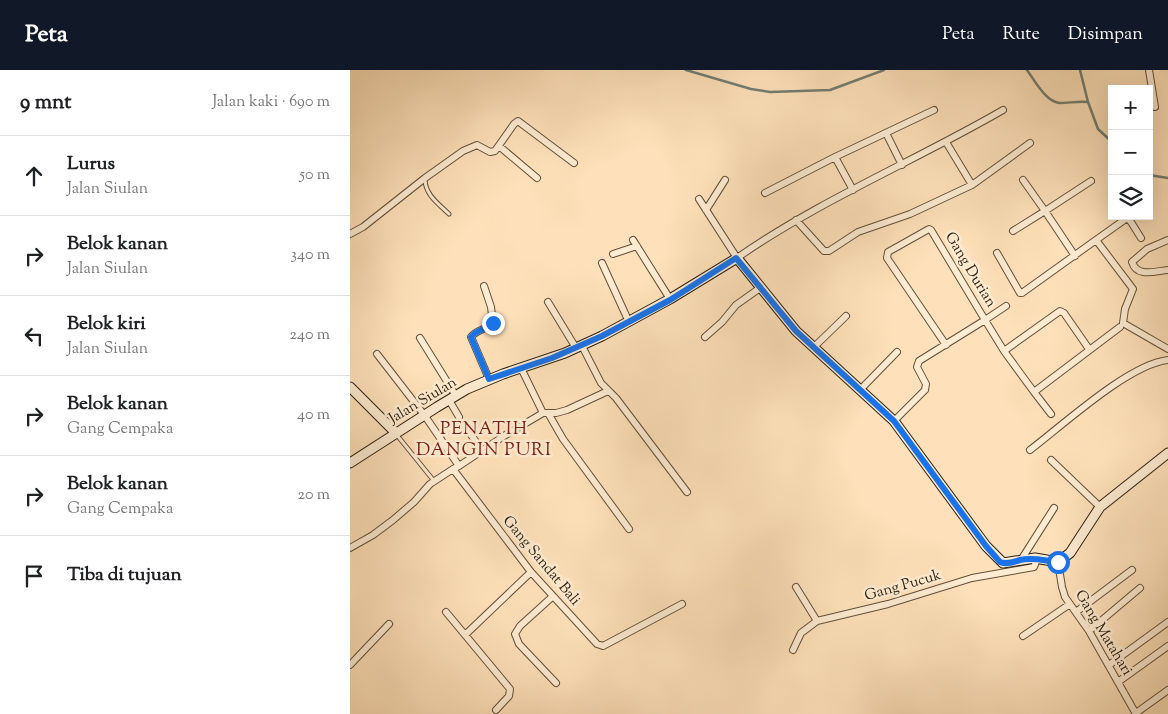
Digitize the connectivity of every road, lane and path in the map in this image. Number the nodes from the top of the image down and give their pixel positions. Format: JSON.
{"nodes":[{"id":1,"x":1149,"y":70,"type":"edge"},
{"id":2,"x":1155,"y":107,"type":"dead end"},
{"id":3,"x":934,"y":110,"type":"dead end"},
{"id":4,"x":1003,"y":110,"type":"dead end"},
{"id":5,"x":886,"y":133,"type":"junction"},
{"id":6,"x":946,"y":142,"type":"junction"},
{"id":7,"x":1030,"y":143,"type":"dead end"},
{"id":8,"x":499,"y":146,"type":"junction"},
{"id":9,"x":835,"y":157,"type":"junction"},
{"id":10,"x":574,"y":163,"type":"dead end"},
{"id":11,"x":902,"y":165,"type":"junction"},
{"id":12,"x":425,"y":178,"type":"junction"},
{"id":13,"x":537,"y":178,"type":"dead end"},
{"id":14,"x":725,"y":180,"type":"dead end"},
{"id":15,"x":1023,"y":180,"type":"dead end"},
{"id":16,"x":1091,"y":181,"type":"dead end"},
{"id":17,"x":972,"y":185,"type":"junction"},
{"id":18,"x":853,"y":190,"type":"junction"},
{"id":19,"x":765,"y":193,"type":"dead end"},
{"id":20,"x":699,"y":199,"type":"dead end"},
{"id":21,"x":706,"y":210,"type":"junction"},
{"id":22,"x":1045,"y":211,"type":"junction"},
{"id":23,"x":449,"y":214,"type":"dead end"},
{"id":24,"x":796,"y":220,"type":"junction"},
{"id":25,"x":1013,"y":231,"type":"dead end"},
{"id":26,"x":350,"y":234,"type":"edge"},
{"id":27,"x":1141,"y":238,"type":"dead end"},
{"id":28,"x":1096,"y":240,"type":"junction"},
{"id":29,"x":1168,"y":240,"type":"edge"},
{"id":30,"x":997,"y":253,"type":"dead end"},
{"id":31,"x":613,"y":254,"type":"dead end"},
{"id":32,"x":1075,"y":256,"type":"junction"},
{"id":33,"x":736,"y":258,"type":"junction"},
{"id":34,"x":602,"y":263,"type":"dead end"},
{"id":35,"x":1168,"y":270,"type":"edge"},
{"id":36,"x":484,"y":286,"type":"dead end"},
{"id":37,"x":760,"y":288,"type":"junction"},
{"id":38,"x":670,"y":300,"type":"junction"},
{"id":39,"x":548,"y":302,"type":"dead end"},
{"id":40,"x":1006,"y":306,"type":"dead end"},
{"id":41,"x":846,"y":316,"type":"dead end"},
{"id":42,"x":985,"y":320,"type":"junction"},
{"id":43,"x":630,"y":322,"type":"junction"},
{"id":44,"x":1121,"y":325,"type":"junction"},
{"id":45,"x":705,"y":337,"type":"dead end"},
{"id":46,"x":420,"y":338,"type":"dead end"},
{"id":47,"x":946,"y":344,"type":"junction"},
{"id":48,"x":579,"y":347,"type":"junction"},
{"id":49,"x":813,"y":348,"type":"junction"},
{"id":50,"x":1168,"y":349,"type":"edge"},
{"id":51,"x":1089,"y":350,"type":"junction"},
{"id":52,"x":1004,"y":351,"type":"junction"},
{"id":53,"x":897,"y":352,"type":"dead end"},
{"id":54,"x":377,"y":354,"type":"dead end"},
{"id":55,"x":1168,"y":360,"type":"edge"},
{"id":56,"x":522,"y":368,"type":"junction"},
{"id":57,"x":489,"y":379,"type":"junction"},
{"id":58,"x":350,"y":387,"type":"edge"},
{"id":59,"x":860,"y":390,"type":"junction"},
{"id":60,"x":608,"y":391,"type":"junction"},
{"id":61,"x":1034,"y":392,"type":"junction"},
{"id":62,"x":452,"y":398,"type":"junction"},
{"id":63,"x":545,"y":413,"type":"junction"},
{"id":64,"x":1051,"y":414,"type":"dead end"},
{"id":65,"x":425,"y":416,"type":"junction"},
{"id":66,"x":460,"y":417,"type":"dead end"},
{"id":67,"x":894,"y":421,"type":"junction"},
{"id":68,"x":396,"y":433,"type":"junction"},
{"id":69,"x":470,"y":434,"type":"dead end"},
{"id":70,"x":1030,"y":450,"type":"dead end"},
{"id":71,"x":482,"y":451,"type":"junction"},
{"id":72,"x":1168,"y":453,"type":"edge"},
{"id":73,"x":1051,"y":460,"type":"dead end"},
{"id":74,"x":350,"y":463,"type":"edge"},
{"id":75,"x":456,"y":468,"type":"junction"},
{"id":76,"x":435,"y":482,"type":"junction"},
{"id":77,"x":687,"y":492,"type":"dead end"},
{"id":78,"x":1100,"y":507,"type":"junction"},
{"id":79,"x":1054,"y":508,"type":"dead end"},
{"id":80,"x":629,"y":529,"type":"dead end"},
{"id":81,"x":350,"y":548,"type":"edge"},
{"id":82,"x":1021,"y":560,"type":"junction"},
{"id":83,"x":1036,"y":562,"type":"junction"},
{"id":84,"x":1058,"y":562,"type":"junction"},
{"id":85,"x":1132,"y":570,"type":"dead end"},
{"id":86,"x":531,"y":572,"type":"junction"},
{"id":87,"x":796,"y":587,"type":"dead end"},
{"id":88,"x":1140,"y":588,"type":"dead end"},
{"id":89,"x":552,"y":597,"type":"junction"},
{"id":90,"x":682,"y":604,"type":"dead end"},
{"id":91,"x":1070,"y":604,"type":"junction"},
{"id":92,"x":446,"y":612,"type":"dead end"},
{"id":93,"x":1076,"y":612,"type":"junction"},
{"id":94,"x":817,"y":621,"type":"junction"},
{"id":95,"x":1168,"y":622,"type":"edge"},
{"id":96,"x":389,"y":624,"type":"dead end"},
{"id":97,"x":1090,"y":631,"type":"junction"},
{"id":98,"x":465,"y":635,"type":"junction"},
{"id":99,"x":1022,"y":636,"type":"dead end"},
{"id":100,"x":1168,"y":646,"type":"edge"},
{"id":101,"x":793,"y":650,"type":"dead end"},
{"id":102,"x":350,"y":665,"type":"edge"},
{"id":103,"x":1109,"y":665,"type":"junction"},
{"id":104,"x":1118,"y":682,"type":"junction"},
{"id":105,"x":556,"y":683,"type":"dead end"},
{"id":106,"x":1168,"y":690,"type":"edge"},
{"id":107,"x":496,"y":710,"type":"dead end"},
{"id":108,"x":1136,"y":714,"type":"edge"}],
"edges":[{"from":1,"to":2,"type":"street"},
{"from":3,"to":5,"type":"street"},
{"from":4,"to":6,"type":"street"},
{"from":5,"to":9,"type":"street"},
{"from":5,"to":11,"type":"street"},
{"from":6,"to":11,"type":"street"},
{"from":6,"to":17,"type":"street"},
{"from":7,"to":17,"type":"street"},
{"from":8,"to":10,"type":"street"},
{"from":8,"to":12,"type":"street"},
{"from":8,"to":13,"type":"street"},
{"from":9,"to":18,"type":"street"},
{"from":9,"to":19,"type":"street"},
{"from":11,"to":18,"type":"street"},
{"from":12,"to":23,"type":"lane"},
{"from":12,"to":26,"type":"street"},
{"from":14,"to":21,"type":"street"},
{"from":15,"to":22,"type":"street"},
{"from":16,"to":22,"type":"street"},
{"from":17,"to":24,"type":"street"},
{"from":18,"to":24,"type":"street"},
{"from":20,"to":21,"type":"street"},
{"from":21,"to":33,"type":"street"},
{"from":22,"to":25,"type":"street"},
{"from":22,"to":32,"type":"street"},
{"from":24,"to":33,"type":"street"},
{"from":27,"to":28,"type":"street"},
{"from":28,"to":32,"type":"street"},
{"from":28,"to":44,"type":"street"},
{"from":29,"to":35,"type":"street"},
{"from":30,"to":32,"type":"street"},
{"from":31,"to":38,"type":"street"},
{"from":33,"to":37,"type":"street"},
{"from":33,"to":38,"type":"street","name":"Jalan Siulan"},
{"from":34,"to":43,"type":"street"},
{"from":36,"to":57,"type":"street"},
{"from":37,"to":45,"type":"street"},
{"from":37,"to":49,"type":"street"},
{"from":38,"to":43,"type":"street","name":"Jalan Siulan"},
{"from":39,"to":48,"type":"street"},
{"from":40,"to":42,"type":"street"},
{"from":41,"to":49,"type":"street"},
{"from":42,"to":47,"type":"street","name":"Gang Durian"},
{"from":42,"to":47,"type":"street","name":"Gang Durian"},
{"from":42,"to":52,"type":"street"},
{"from":43,"to":48,"type":"street","name":"Jalan Siulan"},
{"from":44,"to":50,"type":"street"},
{"from":44,"to":51,"type":"street"},
{"from":46,"to":62,"type":"street"},
{"from":47,"to":67,"type":"street","name":"Gang Durian"},
{"from":48,"to":56,"type":"street","name":"Jalan Siulan"},
{"from":48,"to":60,"type":"street"},
{"from":49,"to":59,"type":"street"},
{"from":51,"to":52,"type":"street"},
{"from":51,"to":61,"type":"street"},
{"from":52,"to":61,"type":"street"},
{"from":53,"to":59,"type":"street"},
{"from":54,"to":65,"type":"street","name":"Gang Sandat Bali"},
{"from":55,"to":70,"type":"street"},
{"from":56,"to":57,"type":"street","name":"Jalan Siulan"},
{"from":56,"to":63,"type":"street"},
{"from":57,"to":62,"type":"street","name":"Jalan Siulan"},
{"from":58,"to":68,"type":"street"},
{"from":59,"to":67,"type":"street"},
{"from":60,"to":63,"type":"street"},
{"from":60,"to":77,"type":"street"},
{"from":61,"to":64,"type":"street"},
{"from":62,"to":65,"type":"street","name":"Jalan Siulan"},
{"from":62,"to":66,"type":"street"},
{"from":63,"to":71,"type":"street"},
{"from":63,"to":80,"type":"street"},
{"from":65,"to":68,"type":"street","name":"Jalan Siulan"},
{"from":65,"to":75,"type":"street","name":"Gang Sandat Bali"},
{"from":67,"to":82,"type":"street"},
{"from":68,"to":74,"type":"street","name":"Jalan Siulan"},
{"from":68,"to":76,"type":"lane"},
{"from":69,"to":71,"type":"street"},
{"from":71,"to":75,"type":"street"},
{"from":72,"to":78,"type":"street"},
{"from":73,"to":78,"type":"street"},
{"from":75,"to":76,"type":"street"},
{"from":75,"to":86,"type":"street","name":"Gang Sandat Bali"},
{"from":76,"to":81,"type":"street"},
{"from":78,"to":84,"type":"street"},
{"from":79,"to":82,"type":"street"},
{"from":82,"to":83,"type":"street"},
{"from":83,"to":84,"type":"street"},
{"from":83,"to":94,"type":"street","name":"Gang Pucuk"},
{"from":84,"to":91,"type":"street","name":"Gang Matahari"},
{"from":85,"to":93,"type":"street"},
{"from":86,"to":89,"type":"street","name":"Gang Sandat Bali"},
{"from":86,"to":98,"type":"street"},
{"from":87,"to":94,"type":"street"},
{"from":88,"to":97,"type":"street"},
{"from":89,"to":90,"type":"street","name":"Gang Sandat Bali"},
{"from":89,"to":105,"type":"street"},
{"from":91,"to":93,"type":"street","name":"Gang Matahari"},
{"from":91,"to":99,"type":"street"},
{"from":92,"to":98,"type":"street"},
{"from":93,"to":97,"type":"street","name":"Gang Matahari"},
{"from":94,"to":101,"type":"street"},
{"from":95,"to":103,"type":"street"},
{"from":96,"to":102,"type":"street"},
{"from":97,"to":103,"type":"street","name":"Gang Matahari"},
{"from":98,"to":107,"type":"street"},
{"from":100,"to":104,"type":"street"},
{"from":103,"to":104,"type":"street","name":"Gang Matahari"},
{"from":104,"to":108,"type":"street","name":"Gang Matahari"},
{"from":106,"to":108,"type":"street"}]}
